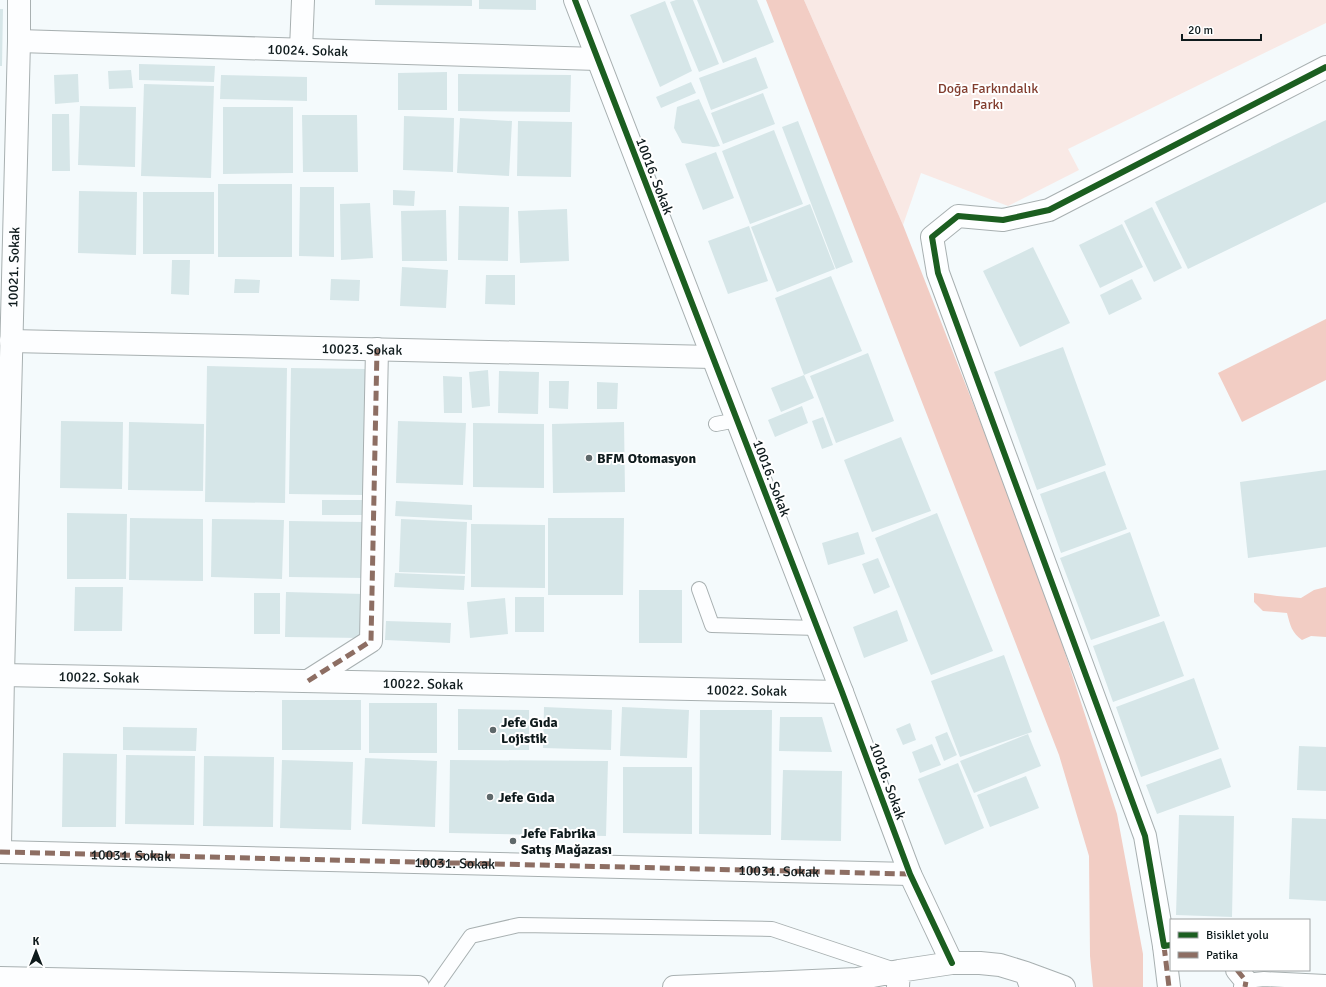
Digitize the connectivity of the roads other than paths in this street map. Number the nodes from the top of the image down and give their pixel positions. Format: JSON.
{"nodes":[{"id":1,"x":19,"y":0,"type":"edge"},
{"id":2,"x":302,"y":0,"type":"edge"},
{"id":3,"x":574,"y":0,"type":"edge"},
{"id":4,"x":19,"y":41,"type":"junction"},
{"id":5,"x":301,"y":50,"type":"junction"},
{"id":6,"x":597,"y":59,"type":"junction"},
{"id":7,"x":1326,"y":67,"type":"edge"},
{"id":8,"x":11,"y":341,"type":"junction"},
{"id":9,"x":377,"y":349,"type":"junction"},
{"id":10,"x":712,"y":357,"type":"junction"},
{"id":11,"x":737,"y":420,"type":"junction"},
{"id":12,"x":716,"y":424,"type":"dead end"},
{"id":13,"x":699,"y":589,"type":"dead end"},
{"id":14,"x":817,"y":628,"type":"junction"},
{"id":15,"x":3,"y":675,"type":"junction"},
{"id":16,"x":308,"y":682,"type":"junction"},
{"id":17,"x":842,"y":692,"type":"junction"},
{"id":18,"x":0,"y":845,"type":"edge"},
{"id":19,"x":0,"y":852,"type":"edge"},
{"id":20,"x":910,"y":874,"type":"junction"},
{"id":21,"x":1168,"y":946,"type":"edge"},
{"id":22,"x":952,"y":963,"type":"junction"},
{"id":23,"x":0,"y":978,"type":"edge"},
{"id":24,"x":898,"y":979,"type":"edge"},
{"id":25,"x":1243,"y":979,"type":"edge"},
{"id":26,"x":1029,"y":980,"type":"edge"},
{"id":27,"x":1326,"y":982,"type":"edge"},
{"id":28,"x":418,"y":987,"type":"edge"},
{"id":29,"x":435,"y":987,"type":"edge"},
{"id":30,"x":674,"y":987,"type":"edge"},
{"id":31,"x":1064,"y":987,"type":"edge"},
{"id":32,"x":1169,"y":987,"type":"edge"}],
"edges":[{"from":1,"to":4,"type":"street","name":"10021. Sokak"},
{"from":2,"to":5,"type":"street"},
{"from":3,"to":6,"type":"street","name":"10016. Sokak"},
{"from":4,"to":5,"type":"street","name":"10024. Sokak"},
{"from":4,"to":8,"type":"street","name":"10021. Sokak"},
{"from":5,"to":6,"type":"street","name":"10024. Sokak"},
{"from":6,"to":10,"type":"street","name":"10016. Sokak"},
{"from":7,"to":21,"type":"street"},
{"from":8,"to":9,"type":"street","name":"10023. Sokak"},
{"from":8,"to":15,"type":"street","name":"10021. Sokak"},
{"from":9,"to":10,"type":"street","name":"10023. Sokak"},
{"from":9,"to":16,"type":"street"},
{"from":10,"to":11,"type":"street","name":"10016. Sokak"},
{"from":11,"to":12,"type":"lane"},
{"from":11,"to":14,"type":"street","name":"10016. Sokak"},
{"from":13,"to":14,"type":"lane"},
{"from":14,"to":17,"type":"street","name":"10016. Sokak"},
{"from":15,"to":16,"type":"street","name":"10022. Sokak"},
{"from":15,"to":18,"type":"street","name":"10021. Sokak"},
{"from":16,"to":17,"type":"street","name":"10022. Sokak"},
{"from":17,"to":20,"type":"street","name":"10016. Sokak"},
{"from":19,"to":20,"type":"street","name":"10031. Sokak"},
{"from":20,"to":22,"type":"street","name":"10016. Sokak"},
{"from":21,"to":32,"type":"street"},
{"from":22,"to":24,"type":"street"},
{"from":22,"to":26,"type":"street"},
{"from":23,"to":28,"type":"street"},
{"from":24,"to":29,"type":"lane"},
{"from":24,"to":30,"type":"street"},
{"from":25,"to":27,"type":"lane"},
{"from":26,"to":31,"type":"street"}]}
